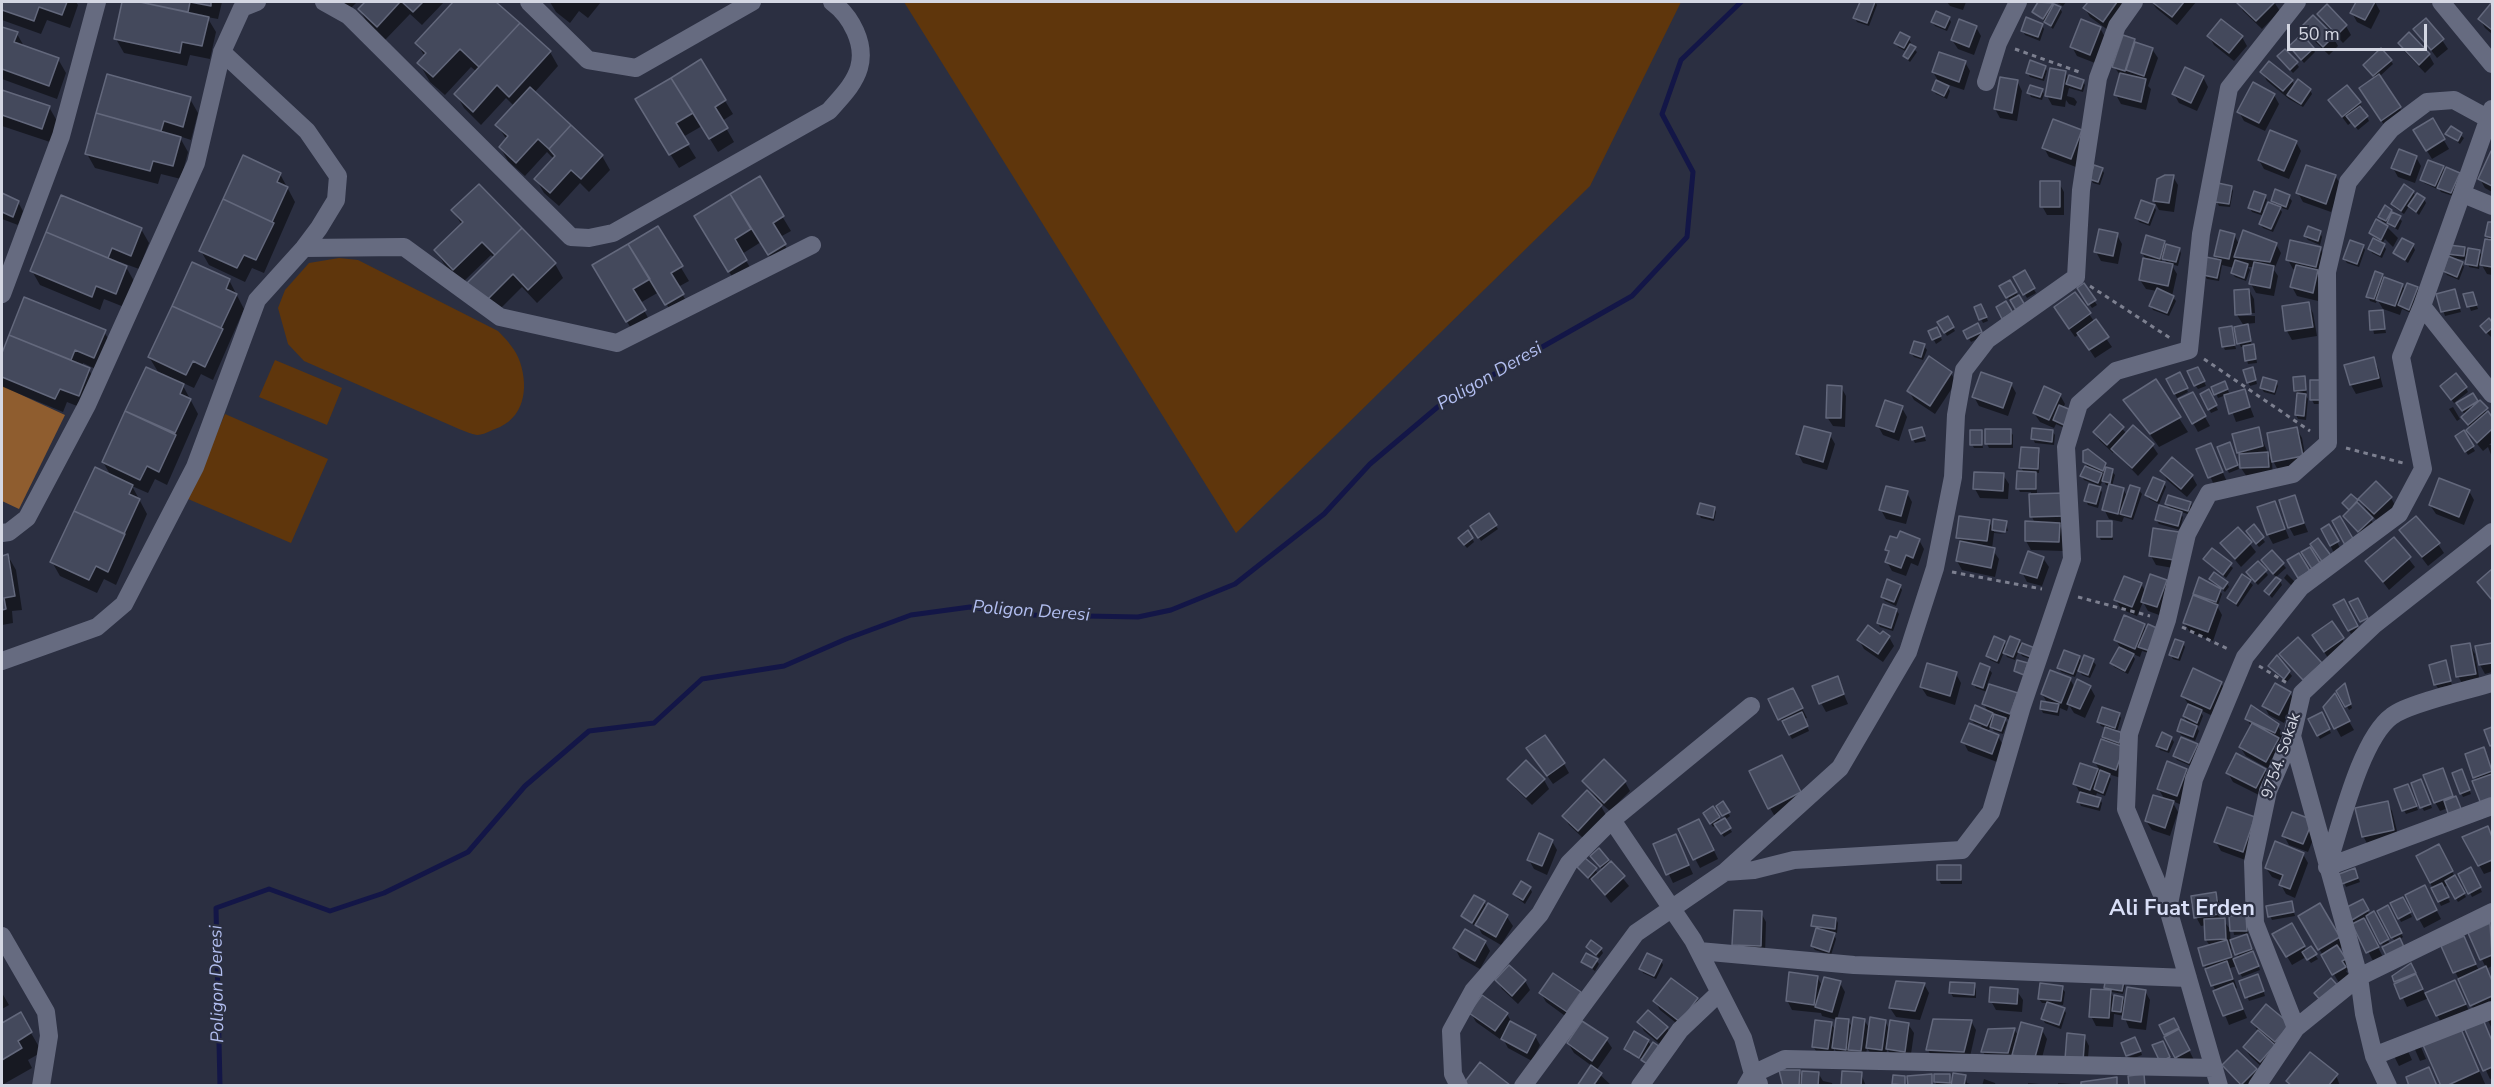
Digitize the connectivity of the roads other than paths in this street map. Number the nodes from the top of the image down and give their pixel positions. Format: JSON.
{"nodes":[{"id":1,"x":97,"y":2,"type":"edge"},
{"id":2,"x":257,"y":2,"type":"edge"},
{"id":3,"x":324,"y":2,"type":"edge"},
{"id":4,"x":528,"y":2,"type":"edge"},
{"id":5,"x":752,"y":2,"type":"edge"},
{"id":6,"x":832,"y":2,"type":"edge"},
{"id":7,"x":2018,"y":2,"type":"edge"},
{"id":8,"x":2134,"y":2,"type":"edge"},
{"id":9,"x":2297,"y":2,"type":"edge"},
{"id":10,"x":2441,"y":2,"type":"edge"},
{"id":11,"x":222,"y":52,"type":"junction"},
{"id":12,"x":2493,"y":64,"type":"edge"},
{"id":13,"x":1986,"y":82,"type":"dead end"},
{"id":14,"x":2490,"y":113,"type":"edge"},
{"id":15,"x":2463,"y":194,"type":"junction"},
{"id":16,"x":2493,"y":206,"type":"edge"},
{"id":17,"x":812,"y":245,"type":"dead end"},
{"id":18,"x":304,"y":248,"type":"junction"},
{"id":19,"x":2,"y":294,"type":"edge"},
{"id":20,"x":2422,"y":306,"type":"junction"},
{"id":21,"x":2493,"y":394,"type":"edge"},
{"id":22,"x":2493,"y":532,"type":"edge"},
{"id":23,"x":2,"y":533,"type":"edge"},
{"id":24,"x":2,"y":661,"type":"edge"},
{"id":25,"x":2493,"y":683,"type":"edge"},
{"id":26,"x":1750,"y":706,"type":"dead end"},
{"id":27,"x":2292,"y":736,"type":"junction"},
{"id":28,"x":2493,"y":806,"type":"edge"},
{"id":29,"x":1612,"y":820,"type":"junction"},
{"id":30,"x":2327,"y":867,"type":"junction"},
{"id":31,"x":1725,"y":872,"type":"junction"},
{"id":32,"x":1671,"y":908,"type":"junction"},
{"id":33,"x":2168,"y":909,"type":"junction"},
{"id":34,"x":2493,"y":912,"type":"edge"},
{"id":35,"x":2,"y":936,"type":"edge"},
{"id":36,"x":1699,"y":951,"type":"junction"},
{"id":37,"x":2359,"y":976,"type":"junction"},
{"id":38,"x":2188,"y":978,"type":"junction"},
{"id":39,"x":1719,"y":993,"type":"junction"},
{"id":40,"x":2493,"y":1010,"type":"edge"},
{"id":41,"x":2296,"y":1028,"type":"junction"},
{"id":42,"x":2374,"y":1056,"type":"junction"},
{"id":43,"x":2217,"y":1077,"type":"edge"},
{"id":44,"x":1753,"y":1082,"type":"edge"},
{"id":45,"x":41,"y":1086,"type":"edge"},
{"id":46,"x":1459,"y":1086,"type":"edge"},
{"id":47,"x":1523,"y":1086,"type":"edge"},
{"id":48,"x":1640,"y":1086,"type":"edge"},
{"id":49,"x":2257,"y":1086,"type":"edge"},
{"id":50,"x":2388,"y":1086,"type":"edge"}],
"edges":[{"from":1,"to":19,"type":"street"},
{"from":2,"to":11,"type":"street"},
{"from":3,"to":6,"type":"street"},
{"from":4,"to":5,"type":"street"},
{"from":7,"to":13,"type":"street"},
{"from":8,"to":31,"type":"street"},
{"from":9,"to":31,"type":"street"},
{"from":10,"to":12,"type":"street"},
{"from":11,"to":18,"type":"street"},
{"from":11,"to":23,"type":"street"},
{"from":14,"to":15,"type":"street"},
{"from":14,"to":33,"type":"street"},
{"from":15,"to":16,"type":"street"},
{"from":15,"to":20,"type":"street"},
{"from":17,"to":18,"type":"street"},
{"from":18,"to":24,"type":"street"},
{"from":20,"to":21,"type":"street"},
{"from":20,"to":33,"type":"street"},
{"from":22,"to":27,"type":"street","name":"9754. Sokak"},
{"from":25,"to":30,"type":"street"},
{"from":26,"to":29,"type":"street"},
{"from":27,"to":30,"type":"street"},
{"from":27,"to":41,"type":"street","name":"9754. Sokak"},
{"from":28,"to":30,"type":"street"},
{"from":29,"to":32,"type":"street"},
{"from":29,"to":46,"type":"street"},
{"from":30,"to":37,"type":"street"},
{"from":31,"to":32,"type":"street"},
{"from":32,"to":36,"type":"street"},
{"from":32,"to":47,"type":"street"},
{"from":33,"to":38,"type":"street"},
{"from":34,"to":37,"type":"street"},
{"from":35,"to":45,"type":"street"},
{"from":36,"to":38,"type":"street"},
{"from":36,"to":39,"type":"street"},
{"from":37,"to":41,"type":"street"},
{"from":37,"to":42,"type":"street"},
{"from":38,"to":43,"type":"street"},
{"from":39,"to":44,"type":"street"},
{"from":39,"to":48,"type":"street"},
{"from":40,"to":42,"type":"street"},
{"from":41,"to":49,"type":"street"},
{"from":42,"to":50,"type":"street"},
{"from":43,"to":44,"type":"street"}]}
